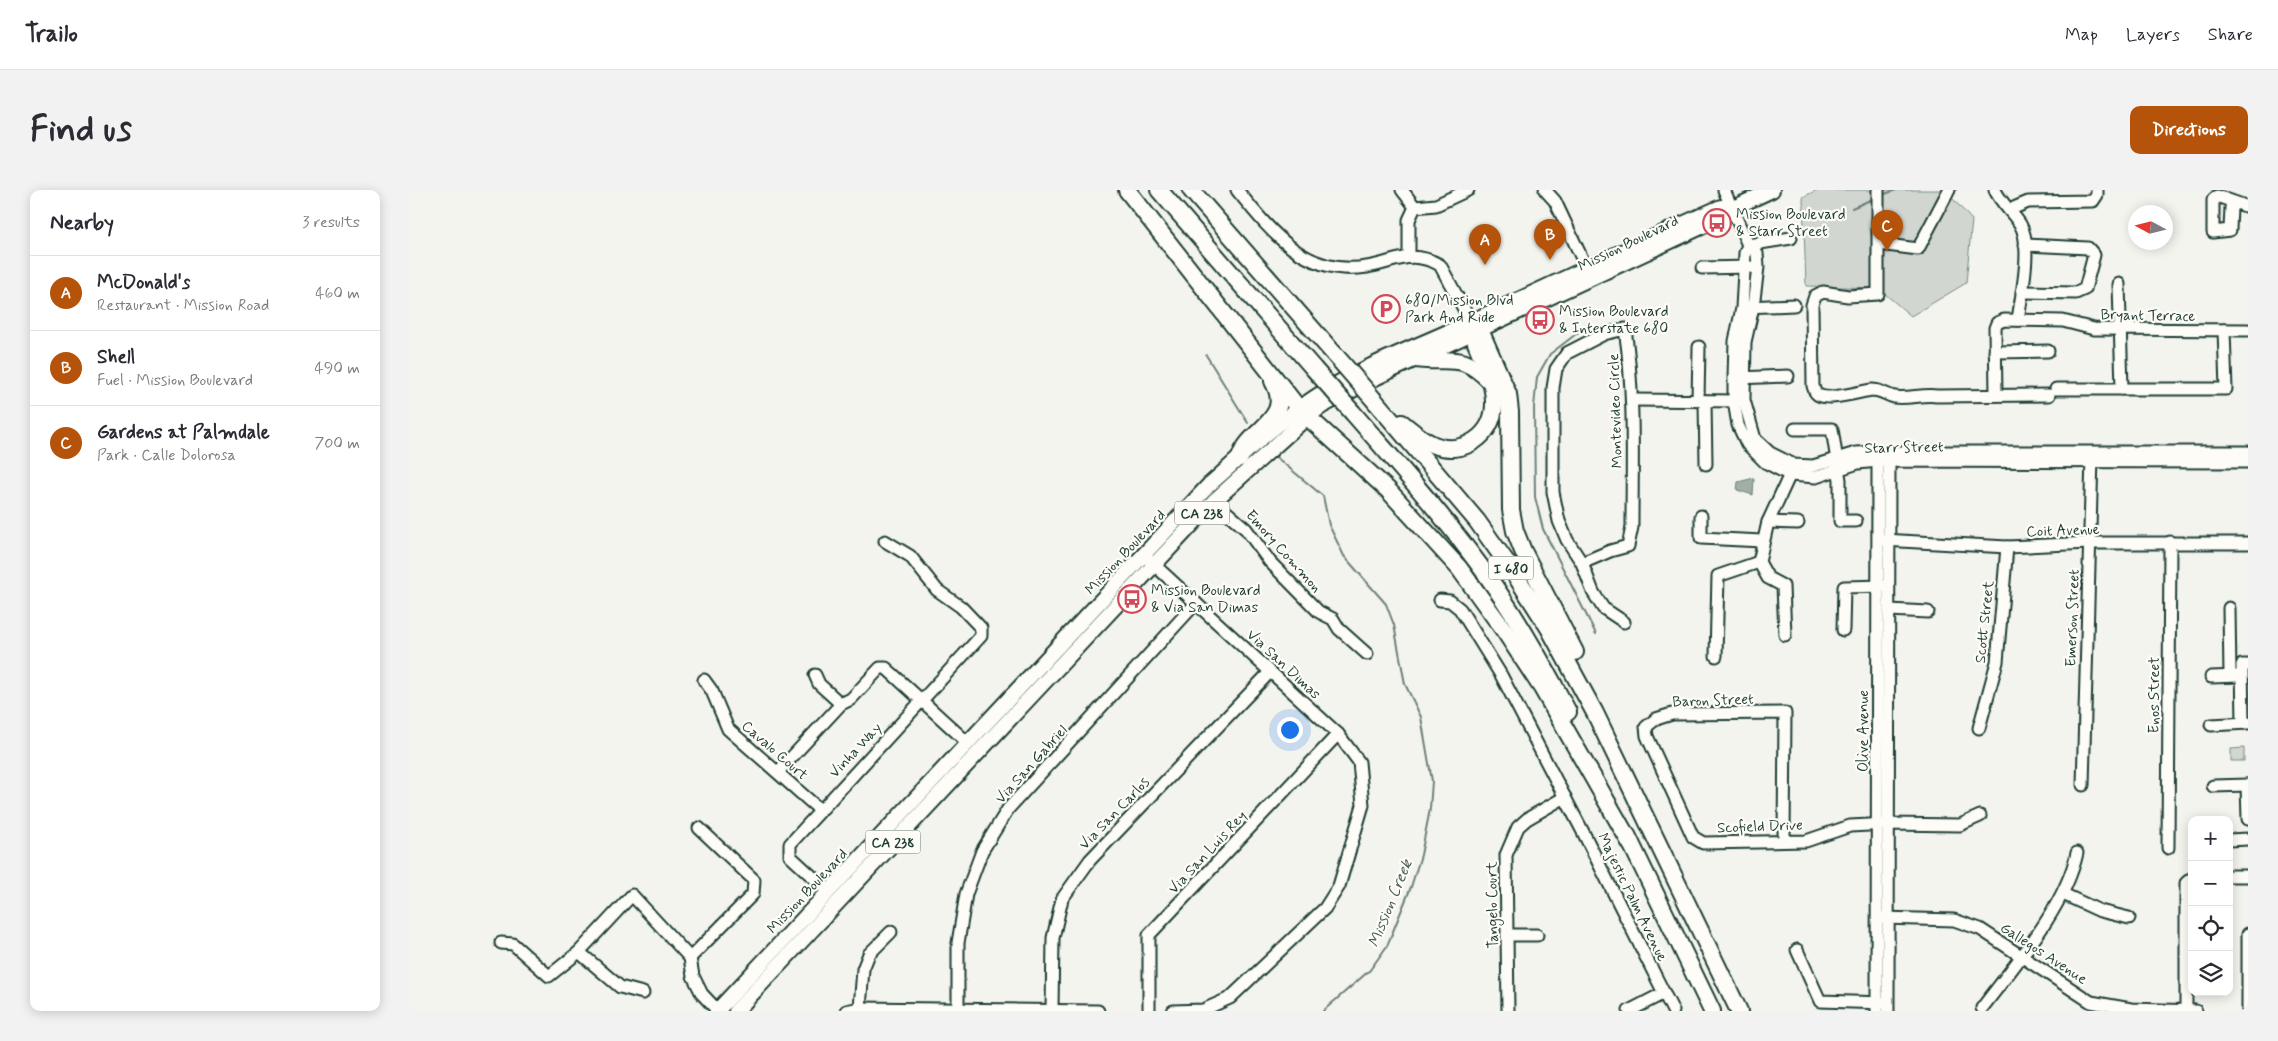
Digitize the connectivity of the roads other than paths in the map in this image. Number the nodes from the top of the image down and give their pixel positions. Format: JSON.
{"nodes":[{"id":1,"x":1127,"y":190,"type":"edge"},
{"id":2,"x":1159,"y":190,"type":"edge"},
{"id":3,"x":1191,"y":190,"type":"edge"},
{"id":4,"x":1236,"y":190,"type":"edge"},
{"id":5,"x":1402,"y":190,"type":"edge"},
{"id":6,"x":1468,"y":190,"type":"edge"},
{"id":7,"x":1545,"y":190,"type":"edge"},
{"id":8,"x":1724,"y":190,"type":"edge"},
{"id":9,"x":1772,"y":190,"type":"edge"},
{"id":10,"x":1949,"y":190,"type":"edge"},
{"id":11,"x":1995,"y":190,"type":"edge"},
{"id":12,"x":2097,"y":190,"type":"edge"},
{"id":13,"x":1878,"y":194,"type":"edge"},
{"id":14,"x":2235,"y":204,"type":"dead end"},
{"id":15,"x":2248,"y":207,"type":"edge"},
{"id":16,"x":1415,"y":208,"type":"junction"},
{"id":17,"x":1733,"y":208,"type":"junction"},
{"id":18,"x":2009,"y":210,"type":"junction"},
{"id":19,"x":1791,"y":238,"type":"dead end"},
{"id":20,"x":1879,"y":244,"type":"junction"},
{"id":21,"x":1748,"y":245,"type":"junction"},
{"id":22,"x":2025,"y":245,"type":"junction"},
{"id":23,"x":1409,"y":257,"type":"junction"},
{"id":24,"x":1586,"y":267,"type":"junction"},
{"id":25,"x":1758,"y":267,"type":"junction"},
{"id":26,"x":1702,"y":268,"type":"dead end"},
{"id":27,"x":1745,"y":268,"type":"junction"},
{"id":28,"x":2119,"y":284,"type":"dead end"},
{"id":29,"x":2022,"y":292,"type":"junction"},
{"id":30,"x":1794,"y":305,"type":"dead end"},
{"id":31,"x":1748,"y":307,"type":"junction"},
{"id":32,"x":2018,"y":320,"type":"junction"},
{"id":33,"x":1474,"y":329,"type":"junction"},
{"id":34,"x":2122,"y":330,"type":"junction"},
{"id":35,"x":2224,"y":330,"type":"junction"},
{"id":36,"x":2248,"y":330,"type":"edge"},
{"id":37,"x":1699,"y":347,"type":"dead end"},
{"id":38,"x":2048,"y":351,"type":"dead end"},
{"id":39,"x":1995,"y":352,"type":"junction"},
{"id":40,"x":1416,"y":360,"type":"junction"},
{"id":41,"x":1265,"y":366,"type":"junction"},
{"id":42,"x":1788,"y":376,"type":"dead end"},
{"id":43,"x":1739,"y":378,"type":"junction"},
{"id":44,"x":1492,"y":383,"type":"junction"},
{"id":45,"x":2122,"y":389,"type":"junction"},
{"id":46,"x":1996,"y":395,"type":"junction"},
{"id":47,"x":1632,"y":400,"type":"junction"},
{"id":48,"x":1375,"y":401,"type":"junction"},
{"id":49,"x":1702,"y":401,"type":"junction"},
{"id":50,"x":1739,"y":401,"type":"junction"},
{"id":51,"x":1303,"y":413,"type":"junction"},
{"id":52,"x":1795,"y":429,"type":"dead end"},
{"id":53,"x":2248,"y":452,"type":"edge"},
{"id":54,"x":1884,"y":456,"type":"junction"},
{"id":55,"x":1240,"y":458,"type":"junction"},
{"id":56,"x":2092,"y":458,"type":"junction"},
{"id":57,"x":2248,"y":462,"type":"edge"},
{"id":58,"x":1706,"y":464,"type":"dead end"},
{"id":59,"x":1837,"y":464,"type":"junction"},
{"id":60,"x":1792,"y":470,"type":"junction"},
{"id":61,"x":1214,"y":501,"type":"junction"},
{"id":62,"x":1701,"y":516,"type":"dead end"},
{"id":63,"x":1856,"y":521,"type":"dead end"},
{"id":64,"x":1768,"y":522,"type":"junction"},
{"id":65,"x":1798,"y":523,"type":"dead end"},
{"id":66,"x":1884,"y":540,"type":"junction"},
{"id":67,"x":885,"y":541,"type":"dead end"},
{"id":68,"x":1762,"y":541,"type":"junction"},
{"id":69,"x":2170,"y":542,"type":"junction"},
{"id":70,"x":2090,"y":543,"type":"junction"},
{"id":71,"x":2248,"y":543,"type":"edge"},
{"id":72,"x":2007,"y":547,"type":"junction"},
{"id":73,"x":1149,"y":559,"type":"junction"},
{"id":74,"x":1759,"y":562,"type":"junction"},
{"id":75,"x":1582,"y":563,"type":"junction"},
{"id":76,"x":1884,"y":586,"type":"junction"},
{"id":77,"x":1440,"y":600,"type":"dead end"},
{"id":78,"x":1196,"y":604,"type":"junction"},
{"id":79,"x":2229,"y":608,"type":"dead end"},
{"id":80,"x":1889,"y":610,"type":"junction"},
{"id":81,"x":1928,"y":612,"type":"dead end"},
{"id":82,"x":1624,"y":622,"type":"dead end"},
{"id":83,"x":1843,"y":630,"type":"dead end"},
{"id":84,"x":1786,"y":635,"type":"dead end"},
{"id":85,"x":1367,"y":654,"type":"dead end"},
{"id":86,"x":1716,"y":656,"type":"dead end"},
{"id":87,"x":2248,"y":665,"type":"edge"},
{"id":88,"x":1270,"y":672,"type":"junction"},
{"id":89,"x":814,"y":675,"type":"dead end"},
{"id":90,"x":2236,"y":676,"type":"junction"},
{"id":91,"x":2211,"y":677,"type":"dead end"},
{"id":92,"x":704,"y":680,"type":"dead end"},
{"id":93,"x":921,"y":700,"type":"junction"},
{"id":94,"x":841,"y":704,"type":"junction"},
{"id":95,"x":2246,"y":723,"type":"edge"},
{"id":96,"x":2211,"y":725,"type":"dead end"},
{"id":97,"x":1646,"y":728,"type":"joint"},
{"id":98,"x":1979,"y":728,"type":"dead end"},
{"id":99,"x":1338,"y":734,"type":"junction"},
{"id":100,"x":968,"y":743,"type":"junction"},
{"id":101,"x":1616,"y":756,"type":"junction"},
{"id":102,"x":778,"y":772,"type":"junction"},
{"id":103,"x":2083,"y":785,"type":"dead end"},
{"id":104,"x":2248,"y":785,"type":"edge"},
{"id":105,"x":2213,"y":786,"type":"dead end"},
{"id":106,"x":1565,"y":797,"type":"junction"},
{"id":107,"x":820,"y":810,"type":"junction"},
{"id":108,"x":1980,"y":816,"type":"dead end"},
{"id":109,"x":2248,"y":819,"type":"edge"},
{"id":110,"x":1882,"y":824,"type":"junction"},
{"id":111,"x":699,"y":828,"type":"dead end"},
{"id":112,"x":2248,"y":839,"type":"edge"},
{"id":113,"x":2233,"y":840,"type":"edge"},
{"id":114,"x":1784,"y":841,"type":"junction"},
{"id":115,"x":1631,"y":844,"type":"junction"},
{"id":116,"x":2168,"y":848,"type":"dead end"},
{"id":117,"x":2077,"y":854,"type":"dead end"},
{"id":118,"x":2233,"y":876,"type":"edge"},
{"id":119,"x":2248,"y":876,"type":"edge"},
{"id":120,"x":2188,"y":881,"type":"edge"},
{"id":121,"x":828,"y":891,"type":"junction"},
{"id":122,"x":2063,"y":894,"type":"junction"},
{"id":123,"x":1883,"y":918,"type":"junction"},
{"id":124,"x":2129,"y":918,"type":"dead end"},
{"id":125,"x":890,"y":932,"type":"dead end"},
{"id":126,"x":2248,"y":934,"type":"edge"},
{"id":127,"x":1507,"y":935,"type":"junction"},
{"id":128,"x":1536,"y":935,"type":"dead end"},
{"id":129,"x":501,"y":943,"type":"dead end"},
{"id":130,"x":1797,"y":950,"type":"dead end"},
{"id":131,"x":579,"y":952,"type":"junction"},
{"id":132,"x":2021,"y":956,"type":"junction"},
{"id":133,"x":690,"y":958,"type":"junction"},
{"id":134,"x":643,"y":993,"type":"dead end"},
{"id":135,"x":1664,"y":994,"type":"junction"},
{"id":136,"x":1882,"y":1007,"type":"edge"},
{"id":137,"x":860,"y":1008,"type":"junction"},
{"id":138,"x":1982,"y":1008,"type":"dead end"},
{"id":139,"x":958,"y":1010,"type":"junction"},
{"id":140,"x":1052,"y":1010,"type":"edge"},
{"id":141,"x":2186,"y":1010,"type":"edge"},
{"id":142,"x":717,"y":1011,"type":"edge"},
{"id":143,"x":736,"y":1011,"type":"edge"},
{"id":144,"x":846,"y":1011,"type":"edge"},
{"id":145,"x":1098,"y":1011,"type":"edge"},
{"id":146,"x":1149,"y":1011,"type":"edge"},
{"id":147,"x":1173,"y":1011,"type":"edge"},
{"id":148,"x":1508,"y":1011,"type":"edge"},
{"id":149,"x":1629,"y":1011,"type":"edge"},
{"id":150,"x":1673,"y":1011,"type":"edge"},
{"id":151,"x":1712,"y":1011,"type":"edge"},
{"id":152,"x":1739,"y":1011,"type":"edge"},
{"id":153,"x":2196,"y":1011,"type":"edge"},
{"id":154,"x":2248,"y":1011,"type":"edge"}],
"edges":[{"from":1,"to":41,"type":"highway"},
{"from":2,"to":115,"type":"highway","number":"I 680","bridge":true},
{"from":3,"to":48,"type":"highway","number":"I 680","bridge":true},
{"from":4,"to":23,"type":"street"},
{"from":5,"to":16,"type":"street"},
{"from":6,"to":16,"type":"street"},
{"from":7,"to":24,"type":"street"},
{"from":8,"to":17,"type":"street","name":"Starr Street"},
{"from":9,"to":17,"type":"main road","name":"Mission Boulevard"},
{"from":10,"to":20,"type":"street"},
{"from":11,"to":18,"type":"street"},
{"from":12,"to":18,"type":"street"},
{"from":13,"to":20,"type":"street"},
{"from":14,"to":15,"type":"street"},
{"from":16,"to":23,"type":"street"},
{"from":17,"to":21,"type":"street","name":"Starr Street"},
{"from":17,"to":24,"type":"main road","name":"Mission Boulevard"},
{"from":17,"to":33,"type":"main road","name":"Mission Boulevard"},
{"from":18,"to":22,"type":"street"},
{"from":19,"to":21,"type":"street"},
{"from":20,"to":46,"type":"street"},
{"from":21,"to":25,"type":"street","name":"Starr Street"},
{"from":21,"to":27,"type":"street","name":"Starr Street"},
{"from":22,"to":29,"type":"street"},
{"from":22,"to":29,"type":"street"},
{"from":23,"to":33,"type":"street"},
{"from":24,"to":33,"type":"main road","name":"Mission Boulevard"},
{"from":25,"to":27,"type":"street"},
{"from":25,"to":31,"type":"street","name":"Starr Street"},
{"from":26,"to":27,"type":"street"},
{"from":27,"to":31,"type":"street","name":"Starr Street"},
{"from":28,"to":34,"type":"street"},
{"from":29,"to":32,"type":"street"},
{"from":30,"to":31,"type":"street"},
{"from":31,"to":43,"type":"street","name":"Starr Street"},
{"from":32,"to":34,"type":"street","name":"Bryant Terrace"},
{"from":32,"to":39,"type":"street","name":"Bryant Terrace"},
{"from":33,"to":40,"type":"main road","name":"Mission Boulevard","number":"CA 238"},
{"from":33,"to":44,"type":"highway"},
{"from":33,"to":51,"type":"main road","name":"Mission Boulevard","number":"CA 238"},
{"from":33,"to":101,"type":"highway"},
{"from":34,"to":35,"type":"street","name":"Bryant Terrace"},
{"from":34,"to":45,"type":"street"},
{"from":35,"to":36,"type":"street","name":"Bryant Terrace"},
{"from":35,"to":45,"type":"street"},
{"from":37,"to":49,"type":"street"},
{"from":38,"to":39,"type":"street"},
{"from":39,"to":46,"type":"street"},
{"from":40,"to":44,"type":"highway"},
{"from":40,"to":51,"type":"main road","name":"Mission Boulevard","number":"CA 238"},
{"from":41,"to":51,"type":"highway"},
{"from":41,"to":55,"type":"highway"},
{"from":42,"to":43,"type":"street"},
{"from":43,"to":50,"type":"street","name":"Starr Street"},
{"from":44,"to":48,"type":"highway"},
{"from":45,"to":46,"type":"street"},
{"from":47,"to":49,"type":"street"},
{"from":47,"to":75,"type":"street","name":"Montevideo Circle"},
{"from":47,"to":75,"type":"street","name":"Montevideo Circle"},
{"from":48,"to":101,"type":"highway","number":"I 680"},
{"from":49,"to":50,"type":"street"},
{"from":49,"to":58,"type":"street"},
{"from":50,"to":60,"type":"street","name":"Starr Street"},
{"from":51,"to":55,"type":"main road","name":"Mission Boulevard","number":"CA 238"},
{"from":51,"to":61,"type":"main road","name":"Mission Boulevard","number":"CA 238"},
{"from":51,"to":115,"type":"highway"},
{"from":52,"to":59,"type":"street"},
{"from":53,"to":56,"type":"street","name":"Starr Street"},
{"from":54,"to":56,"type":"street","name":"Starr Street"},
{"from":54,"to":59,"type":"street","name":"Starr Street"},
{"from":54,"to":66,"type":"street","name":"Olive Avenue"},
{"from":55,"to":73,"type":"main road","name":"Mission Boulevard","number":"CA 238"},
{"from":56,"to":57,"type":"street","name":"Starr Street"},
{"from":56,"to":70,"type":"street","name":"Emerson Street"},
{"from":59,"to":60,"type":"street","name":"Starr Street"},
{"from":59,"to":63,"type":"street"},
{"from":60,"to":64,"type":"street"},
{"from":61,"to":73,"type":"main road","name":"Mission Boulevard","number":"CA 238"},
{"from":61,"to":85,"type":"street","name":"Emory Common"},
{"from":62,"to":68,"type":"street"},
{"from":64,"to":65,"type":"street"},
{"from":64,"to":68,"type":"street"},
{"from":66,"to":72,"type":"street","name":"Coit Avenue"},
{"from":66,"to":76,"type":"street","name":"Olive Avenue"},
{"from":67,"to":93,"type":"street","name":"Vinha Way"},
{"from":68,"to":74,"type":"street"},
{"from":69,"to":70,"type":"street","name":"Coit Avenue"},
{"from":69,"to":71,"type":"street","name":"Coit Avenue"},
{"from":69,"to":116,"type":"street","name":"Enos Street"},
{"from":70,"to":72,"type":"street","name":"Coit Avenue"},
{"from":70,"to":103,"type":"street","name":"Emerson Street"},
{"from":72,"to":98,"type":"street","name":"Scott Street"},
{"from":73,"to":78,"type":"street","name":"Via San Dimas"},
{"from":73,"to":100,"type":"main road","name":"Mission Boulevard","number":"CA 238"},
{"from":73,"to":143,"type":"main road","name":"Mission Boulevard","number":"CA 238"},
{"from":74,"to":84,"type":"street"},
{"from":74,"to":86,"type":"street"},
{"from":75,"to":82,"type":"street"},
{"from":76,"to":80,"type":"street","name":"Olive Avenue"},
{"from":76,"to":83,"type":"street"},
{"from":76,"to":110,"type":"street","name":"Olive Avenue"},
{"from":77,"to":106,"type":"street","name":"Majestic Palm Avenue"},
{"from":78,"to":88,"type":"street","name":"Via San Dimas"},
{"from":78,"to":139,"type":"street","name":"Via San Gabriel"},
{"from":79,"to":90,"type":"street"},
{"from":80,"to":81,"type":"street"},
{"from":80,"to":110,"type":"street","name":"Olive Avenue"},
{"from":87,"to":90,"type":"street"},
{"from":88,"to":99,"type":"street","name":"Via San Dimas"},
{"from":88,"to":140,"type":"street","name":"Via San Carlos"},
{"from":89,"to":94,"type":"street"},
{"from":90,"to":91,"type":"street"},
{"from":90,"to":95,"type":"street"},
{"from":92,"to":102,"type":"street","name":"Cavalo Court"},
{"from":93,"to":94,"type":"street"},
{"from":93,"to":100,"type":"street"},
{"from":93,"to":107,"type":"street","name":"Vinha Way"},
{"from":94,"to":102,"type":"street"},
{"from":95,"to":96,"type":"street"},
{"from":97,"to":114,"type":"street","name":"Scofield Drive"},
{"from":97,"to":114,"type":"street","name":"Baron Street"},
{"from":99,"to":146,"type":"street","name":"Via San Luis Rey"},
{"from":99,"to":147,"type":"street","name":"Via San Dimas"},
{"from":100,"to":121,"type":"main road","name":"Mission Boulevard","number":"CA 238"},
{"from":101,"to":152,"type":"highway","number":"I 680"},
{"from":102,"to":107,"type":"street","name":"Cavalo Court"},
{"from":104,"to":105,"type":"street"},
{"from":104,"to":109,"type":"street"},
{"from":106,"to":127,"type":"street","name":"Tangelo Court"},
{"from":106,"to":135,"type":"street","name":"Majestic Palm Avenue"},
{"from":107,"to":121,"type":"street","name":"Vinha Way"},
{"from":108,"to":110,"type":"street","name":"Scofield Drive"},
{"from":110,"to":114,"type":"street","name":"Scofield Drive"},
{"from":110,"to":123,"type":"street","name":"Olive Avenue"},
{"from":111,"to":133,"type":"street"},
{"from":112,"to":113,"type":"street"},
{"from":115,"to":151,"type":"highway","number":"I 680"},
{"from":117,"to":122,"type":"street"},
{"from":118,"to":119,"type":"street"},
{"from":120,"to":141,"type":"street"},
{"from":121,"to":142,"type":"main road","name":"Mission Boulevard","number":"CA 238"},
{"from":122,"to":124,"type":"street"},
{"from":122,"to":132,"type":"street"},
{"from":123,"to":132,"type":"street","name":"Gallegos Avenue"},
{"from":123,"to":136,"type":"street","name":"Olive Avenue"},
{"from":125,"to":137,"type":"street"},
{"from":126,"to":154,"type":"street"},
{"from":127,"to":128,"type":"street"},
{"from":127,"to":148,"type":"street","name":"Tangelo Court"},
{"from":129,"to":131,"type":"street"},
{"from":130,"to":136,"type":"street"},
{"from":131,"to":133,"type":"street"},
{"from":131,"to":134,"type":"street"},
{"from":132,"to":138,"type":"street"},
{"from":132,"to":141,"type":"street","name":"Gallegos Avenue"},
{"from":133,"to":142,"type":"street"},
{"from":135,"to":149,"type":"street"},
{"from":135,"to":150,"type":"street","name":"Majestic Palm Avenue"},
{"from":137,"to":139,"type":"street"},
{"from":137,"to":144,"type":"street"},
{"from":139,"to":140,"type":"street"},
{"from":140,"to":145,"type":"street"},
{"from":141,"to":153,"type":"street","name":"Gallegos Avenue"}]}
